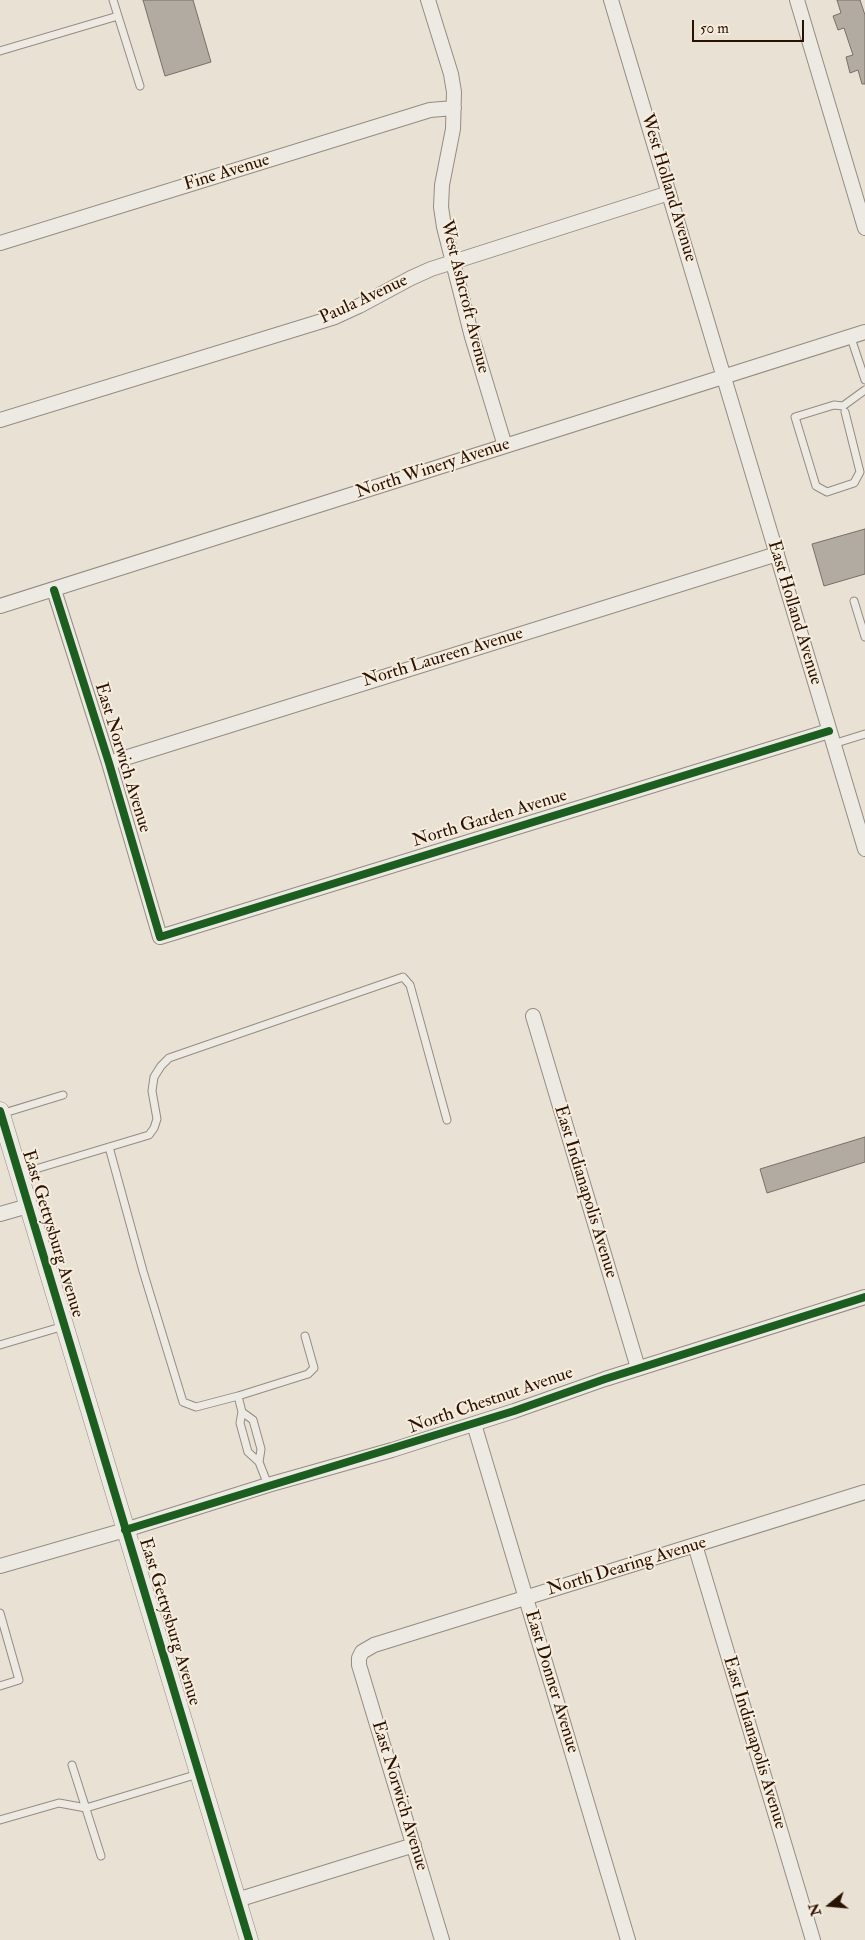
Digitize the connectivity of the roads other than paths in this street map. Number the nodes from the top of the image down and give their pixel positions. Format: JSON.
{"nodes":[{"id":1,"x":113,"y":0,"type":"edge"},
{"id":2,"x":428,"y":0,"type":"edge"},
{"id":3,"x":611,"y":0,"type":"edge"},
{"id":4,"x":797,"y":0,"type":"edge"},
{"id":5,"x":118,"y":16,"type":"junction"},
{"id":6,"x":0,"y":51,"type":"edge"},
{"id":7,"x":140,"y":86,"type":"dead end"},
{"id":8,"x":454,"y":108,"type":"junction"},
{"id":9,"x":669,"y":194,"type":"junction"},
{"id":10,"x":865,"y":228,"type":"edge"},
{"id":11,"x":0,"y":243,"type":"edge"},
{"id":12,"x":454,"y":261,"type":"junction"},
{"id":13,"x":865,"y":332,"type":"edge"},
{"id":14,"x":850,"y":335,"type":"junction"},
{"id":15,"x":724,"y":376,"type":"junction"},
{"id":16,"x":865,"y":380,"type":"edge"},
{"id":17,"x":865,"y":390,"type":"edge"},
{"id":18,"x":845,"y":412,"type":"dead end"},
{"id":19,"x":0,"y":420,"type":"edge"},
{"id":20,"x":505,"y":446,"type":"junction"},
{"id":21,"x":777,"y":554,"type":"junction"},
{"id":22,"x":54,"y":590,"type":"junction"},
{"id":23,"x":854,"y":601,"type":"dead end"},
{"id":24,"x":0,"y":606,"type":"edge"},
{"id":25,"x":865,"y":637,"type":"edge"},
{"id":26,"x":865,"y":734,"type":"edge"},
{"id":27,"x":831,"y":737,"type":"junction"},
{"id":28,"x":109,"y":763,"type":"junction"},
{"id":29,"x":865,"y":849,"type":"edge"},
{"id":30,"x":160,"y":937,"type":"joint"},
{"id":31,"x":532,"y":1016,"type":"dead end"},
{"id":32,"x":63,"y":1095,"type":"dead end"},
{"id":33,"x":0,"y":1113,"type":"edge"},
{"id":34,"x":447,"y":1120,"type":"dead end"},
{"id":35,"x":109,"y":1147,"type":"junction"},
{"id":36,"x":19,"y":1174,"type":"junction"},
{"id":37,"x":28,"y":1206,"type":"junction"},
{"id":38,"x":0,"y":1214,"type":"edge"},
{"id":39,"x":865,"y":1297,"type":"edge"},
{"id":40,"x":64,"y":1326,"type":"junction"},
{"id":41,"x":305,"y":1336,"type":"dead end"},
{"id":42,"x":0,"y":1345,"type":"edge"},
{"id":43,"x":638,"y":1368,"type":"junction"},
{"id":44,"x":238,"y":1396,"type":"junction"},
{"id":45,"x":242,"y":1412,"type":"junction"},
{"id":46,"x":474,"y":1424,"type":"junction"},
{"id":47,"x":259,"y":1462,"type":"junction"},
{"id":48,"x":268,"y":1486,"type":"junction"},
{"id":49,"x":865,"y":1492,"type":"edge"},
{"id":50,"x":125,"y":1530,"type":"junction"},
{"id":51,"x":695,"y":1545,"type":"junction"},
{"id":52,"x":0,"y":1566,"type":"edge"},
{"id":53,"x":526,"y":1598,"type":"junction"},
{"id":54,"x":0,"y":1613,"type":"edge"},
{"id":55,"x":362,"y":1652,"type":"joint"},
{"id":56,"x":0,"y":1686,"type":"edge"},
{"id":57,"x":72,"y":1765,"type":"dead end"},
{"id":58,"x":198,"y":1774,"type":"junction"},
{"id":59,"x":86,"y":1808,"type":"junction"},
{"id":60,"x":0,"y":1820,"type":"edge"},
{"id":61,"x":414,"y":1845,"type":"junction"},
{"id":62,"x":101,"y":1856,"type":"dead end"},
{"id":63,"x":237,"y":1900,"type":"junction"},
{"id":64,"x":249,"y":1940,"type":"edge"},
{"id":65,"x":442,"y":1940,"type":"edge"},
{"id":66,"x":628,"y":1940,"type":"edge"},
{"id":67,"x":813,"y":1940,"type":"edge"}],
"edges":[{"from":1,"to":5,"type":"lane"},
{"from":2,"to":8,"type":"street","name":"West Ashcroft Avenue"},
{"from":3,"to":9,"type":"street","name":"West Holland Avenue"},
{"from":4,"to":10,"type":"street"},
{"from":5,"to":6,"type":"lane"},
{"from":5,"to":7,"type":"lane"},
{"from":8,"to":11,"type":"street","name":"Fine Avenue"},
{"from":8,"to":12,"type":"street","name":"West Ashcroft Avenue"},
{"from":9,"to":12,"type":"street","name":"Paula Avenue"},
{"from":9,"to":15,"type":"street","name":"West Holland Avenue"},
{"from":12,"to":19,"type":"street","name":"Paula Avenue"},
{"from":12,"to":20,"type":"street","name":"West Ashcroft Avenue"},
{"from":13,"to":14,"type":"street","name":"North Winery Avenue"},
{"from":14,"to":15,"type":"street","name":"North Winery Avenue"},
{"from":14,"to":16,"type":"lane"},
{"from":15,"to":20,"type":"street","name":"North Winery Avenue"},
{"from":15,"to":21,"type":"street","name":"East Holland Avenue"},
{"from":17,"to":18,"type":"lane"},
{"from":20,"to":22,"type":"street","name":"North Winery Avenue"},
{"from":21,"to":27,"type":"street","name":"East Holland Avenue"},
{"from":21,"to":28,"type":"street","name":"North Laureen Avenue"},
{"from":22,"to":24,"type":"street","name":"North Winery Avenue"},
{"from":22,"to":28,"type":"street","name":"East Norwich Avenue"},
{"from":23,"to":25,"type":"lane"},
{"from":26,"to":27,"type":"lane"},
{"from":27,"to":29,"type":"street","name":"East Holland Avenue"},
{"from":27,"to":30,"type":"street","name":"North Garden Avenue"},
{"from":28,"to":30,"type":"street","name":"East Norwich Avenue"},
{"from":31,"to":43,"type":"street","name":"East Indianapolis Avenue"},
{"from":32,"to":33,"type":"lane"},
{"from":33,"to":36,"type":"street","name":"East Gettysburg Avenue"},
{"from":34,"to":35,"type":"lane"},
{"from":35,"to":36,"type":"lane"},
{"from":35,"to":44,"type":"lane"},
{"from":36,"to":37,"type":"street","name":"East Gettysburg Avenue"},
{"from":37,"to":38,"type":"street","name":"East Gettysburg Avenue"},
{"from":37,"to":40,"type":"street","name":"East Gettysburg Avenue"},
{"from":39,"to":43,"type":"street","name":"North Chestnut Avenue"},
{"from":40,"to":42,"type":"lane"},
{"from":40,"to":50,"type":"street","name":"East Gettysburg Avenue"},
{"from":41,"to":44,"type":"lane"},
{"from":43,"to":46,"type":"street","name":"North Chestnut Avenue"},
{"from":44,"to":45,"type":"lane"},
{"from":45,"to":47,"type":"lane"},
{"from":45,"to":47,"type":"lane"},
{"from":46,"to":48,"type":"street","name":"North Chestnut Avenue"},
{"from":46,"to":53,"type":"street","name":"East Donner Avenue"},
{"from":47,"to":48,"type":"lane"},
{"from":48,"to":50,"type":"street","name":"North Chestnut Avenue"},
{"from":49,"to":51,"type":"street","name":"North Dearing Avenue"},
{"from":50,"to":52,"type":"street","name":"North Chestnut Avenue"},
{"from":50,"to":58,"type":"street","name":"East Gettysburg Avenue"},
{"from":51,"to":53,"type":"street","name":"North Dearing Avenue"},
{"from":51,"to":67,"type":"street","name":"East Indianapolis Avenue"},
{"from":53,"to":55,"type":"street","name":"North Dearing Avenue"},
{"from":53,"to":66,"type":"street","name":"East Donner Avenue"},
{"from":54,"to":56,"type":"lane"},
{"from":55,"to":61,"type":"street","name":"East Norwich Avenue"},
{"from":57,"to":59,"type":"lane"},
{"from":58,"to":59,"type":"lane"},
{"from":58,"to":63,"type":"street","name":"East Gettysburg Avenue"},
{"from":59,"to":60,"type":"lane"},
{"from":59,"to":62,"type":"lane"},
{"from":61,"to":63,"type":"street"},
{"from":61,"to":65,"type":"street","name":"East Norwich Avenue"},
{"from":63,"to":64,"type":"street","name":"East Gettysburg Avenue"}]}
